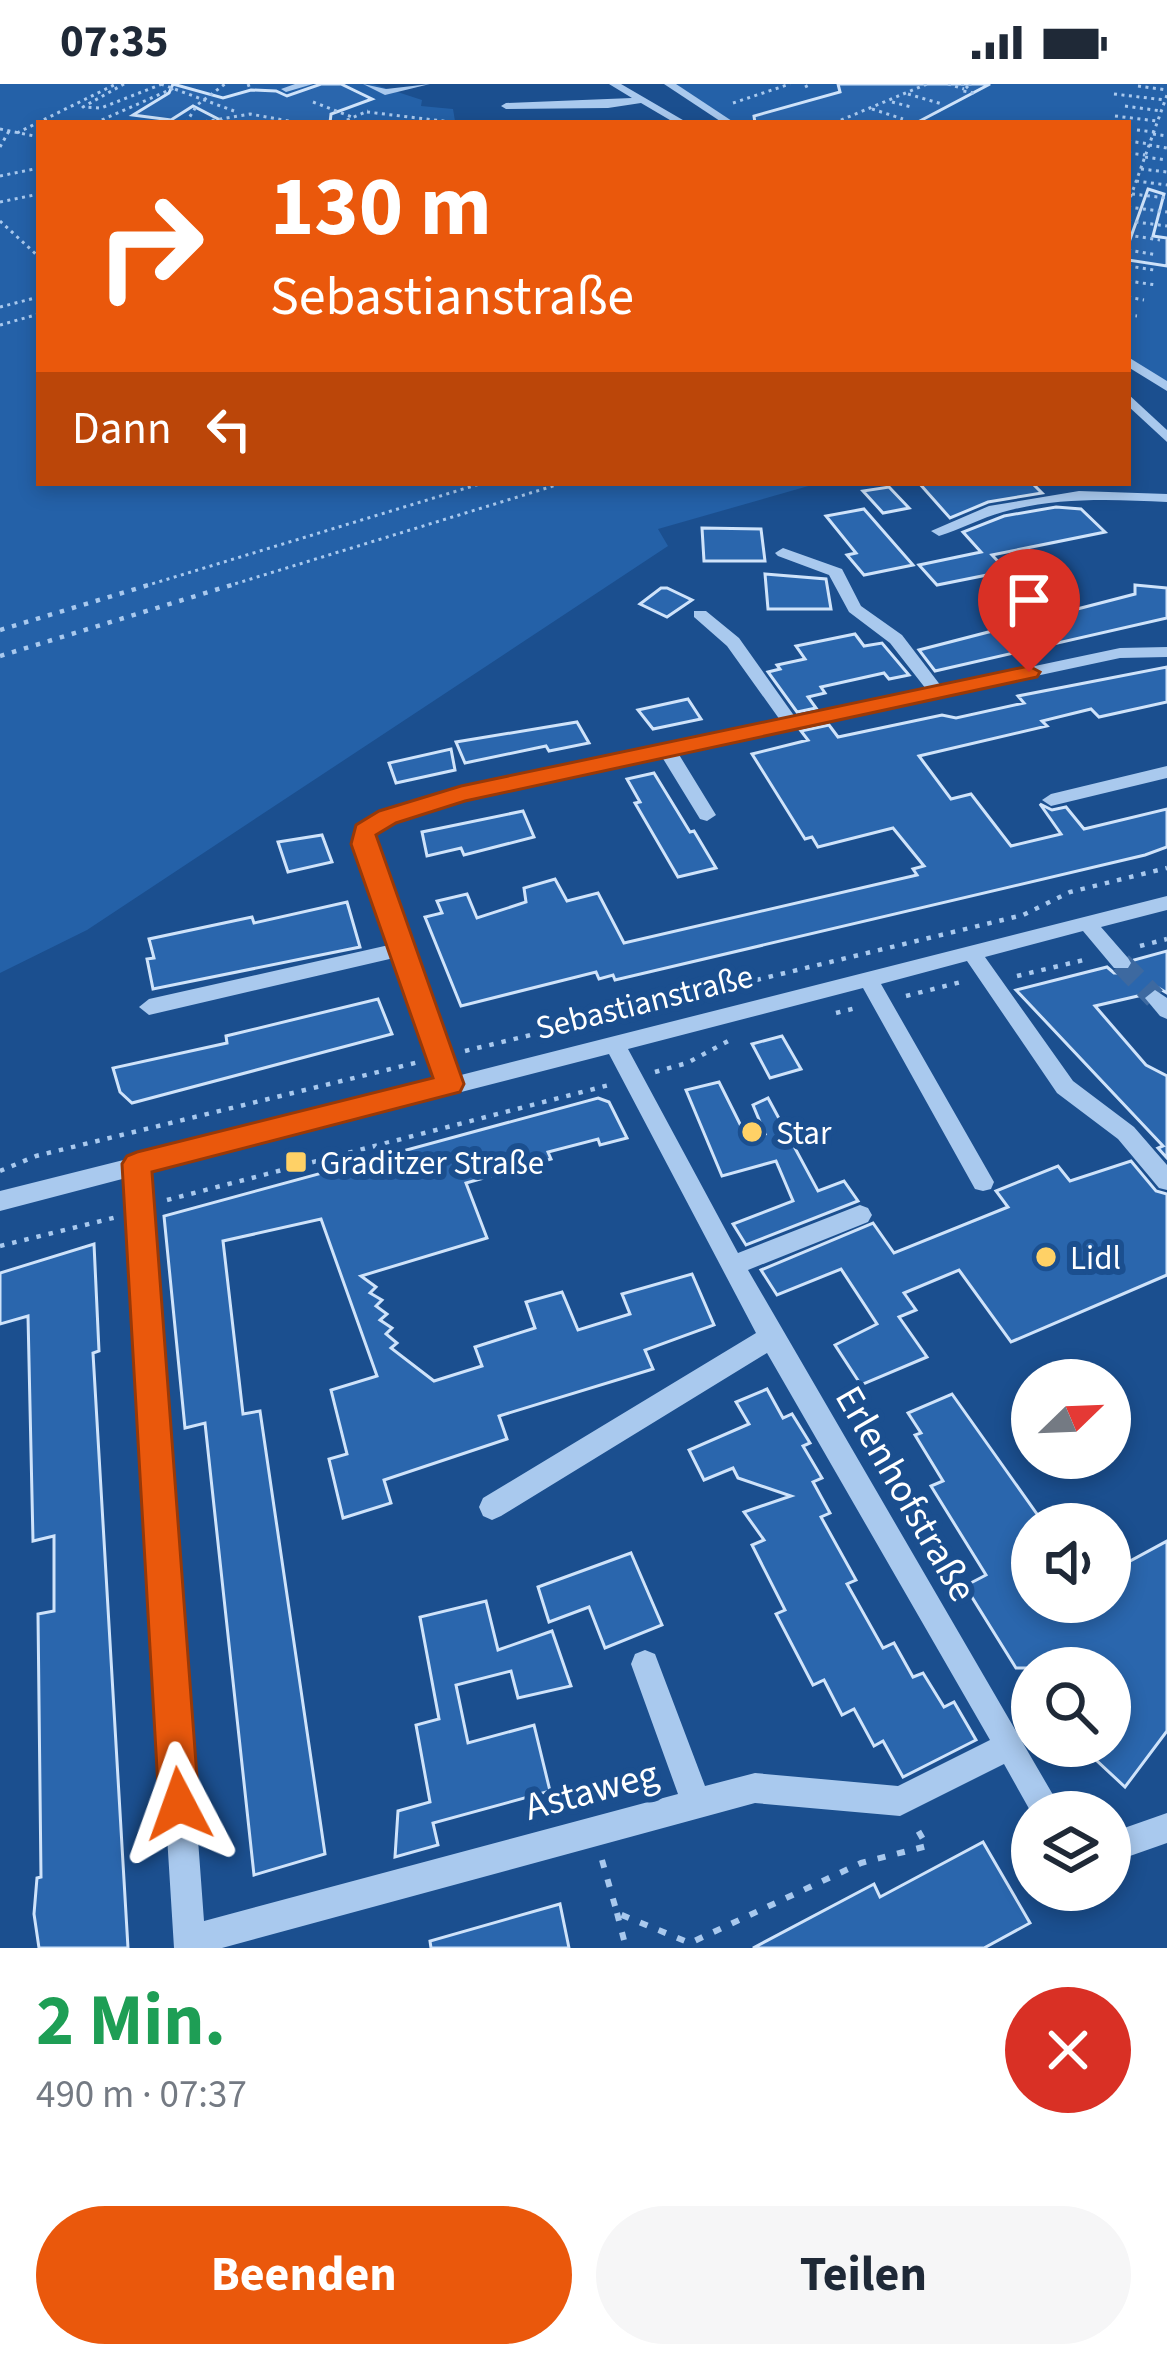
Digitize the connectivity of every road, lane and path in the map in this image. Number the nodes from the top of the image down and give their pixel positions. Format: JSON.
{"nodes":[{"id":1,"x":120,"y":84,"type":"edge"},
{"id":2,"x":161,"y":84,"type":"edge"},
{"id":3,"x":225,"y":84,"type":"edge"},
{"id":4,"x":308,"y":84,"type":"edge"},
{"id":5,"x":425,"y":84,"type":"edge"},
{"id":6,"x":614,"y":84,"type":"edge"},
{"id":7,"x":668,"y":84,"type":"edge"},
{"id":8,"x":790,"y":84,"type":"edge"},
{"id":9,"x":811,"y":84,"type":"edge"},
{"id":10,"x":948,"y":84,"type":"edge"},
{"id":11,"x":976,"y":84,"type":"edge"},
{"id":12,"x":365,"y":85,"type":"edge"},
{"id":13,"x":926,"y":85,"type":"edge"},
{"id":14,"x":1138,"y":86,"type":"edge"},
{"id":15,"x":964,"y":87,"type":"edge"},
{"id":16,"x":174,"y":88,"type":"junction"},
{"id":17,"x":806,"y":88,"type":"dead end"},
{"id":18,"x":286,"y":89,"type":"joint"},
{"id":19,"x":935,"y":89,"type":"dead end"},
{"id":20,"x":974,"y":93,"type":"dead end"},
{"id":21,"x":908,"y":94,"type":"junction"},
{"id":22,"x":1114,"y":94,"type":"dead end"},
{"id":23,"x":1166,"y":98,"type":"edge"},
{"id":24,"x":205,"y":99,"type":"junction"},
{"id":25,"x":643,"y":100,"type":"junction"},
{"id":26,"x":892,"y":102,"type":"junction"},
{"id":27,"x":393,"y":104,"type":"dead end"},
{"id":28,"x":942,"y":104,"type":"dead end"},
{"id":29,"x":506,"y":106,"type":"dead end"},
{"id":30,"x":1125,"y":106,"type":"dead end"},
{"id":31,"x":907,"y":108,"type":"dead end"},
{"id":32,"x":708,"y":109,"type":"junction"},
{"id":33,"x":872,"y":109,"type":"junction"},
{"id":34,"x":1163,"y":112,"type":"edge"},
{"id":35,"x":250,"y":114,"type":"junction"},
{"id":36,"x":392,"y":115,"type":"junction"},
{"id":37,"x":1115,"y":116,"type":"dead end"},
{"id":38,"x":352,"y":117,"type":"junction"},
{"id":39,"x":903,"y":119,"type":"dead end"},
{"id":40,"x":44,"y":120,"type":"edge"},
{"id":41,"x":102,"y":120,"type":"edge"},
{"id":42,"x":188,"y":120,"type":"edge"},
{"id":43,"x":215,"y":120,"type":"edge"},
{"id":44,"x":283,"y":120,"type":"edge"},
{"id":45,"x":346,"y":120,"type":"edge"},
{"id":46,"x":391,"y":120,"type":"edge"},
{"id":47,"x":434,"y":120,"type":"edge"},
{"id":48,"x":678,"y":120,"type":"edge"},
{"id":49,"x":725,"y":120,"type":"edge"},
{"id":50,"x":849,"y":120,"type":"edge"},
{"id":51,"x":1157,"y":122,"type":"junction"},
{"id":52,"x":36,"y":124,"type":"edge"},
{"id":53,"x":1167,"y":124,"type":"edge"},
{"id":54,"x":0,"y":129,"type":"edge"},
{"id":55,"x":1137,"y":130,"type":"dead end"},
{"id":56,"x":9,"y":131,"type":"junction"},
{"id":57,"x":17,"y":133,"type":"junction"},
{"id":58,"x":1153,"y":133,"type":"junction"},
{"id":59,"x":36,"y":136,"type":"edge"},
{"id":60,"x":1167,"y":136,"type":"edge"},
{"id":61,"x":1131,"y":141,"type":"edge"},
{"id":62,"x":1149,"y":144,"type":"junction"},
{"id":63,"x":0,"y":147,"type":"edge"},
{"id":64,"x":1167,"y":148,"type":"edge"},
{"id":65,"x":1131,"y":154,"type":"edge"},
{"id":66,"x":1145,"y":156,"type":"junction"},
{"id":67,"x":1167,"y":160,"type":"edge"},
{"id":68,"x":1131,"y":166,"type":"edge"},
{"id":69,"x":1141,"y":168,"type":"junction"},
{"id":70,"x":36,"y":169,"type":"edge"},
{"id":71,"x":1167,"y":172,"type":"edge"},
{"id":72,"x":0,"y":176,"type":"edge"},
{"id":73,"x":1131,"y":179,"type":"edge"},
{"id":74,"x":1137,"y":180,"type":"junction"},
{"id":75,"x":1167,"y":185,"type":"edge"},
{"id":76,"x":1131,"y":192,"type":"edge"},
{"id":77,"x":36,"y":195,"type":"edge"},
{"id":78,"x":1167,"y":199,"type":"edge"},
{"id":79,"x":0,"y":202,"type":"edge"},
{"id":80,"x":1131,"y":206,"type":"edge"},
{"id":81,"x":1167,"y":212,"type":"edge"},
{"id":82,"x":0,"y":220,"type":"edge"},
{"id":83,"x":1131,"y":221,"type":"edge"},
{"id":84,"x":1167,"y":226,"type":"edge"},
{"id":85,"x":1131,"y":236,"type":"edge"},
{"id":86,"x":1160,"y":240,"type":"dead end"},
{"id":87,"x":1131,"y":251,"type":"edge"},
{"id":88,"x":36,"y":254,"type":"edge"},
{"id":89,"x":1157,"y":255,"type":"dead end"},
{"id":90,"x":1131,"y":266,"type":"edge"},
{"id":91,"x":1154,"y":270,"type":"dead end"},
{"id":92,"x":1131,"y":281,"type":"edge"},
{"id":93,"x":1156,"y":285,"type":"dead end"},
{"id":94,"x":36,"y":298,"type":"edge"},
{"id":95,"x":1131,"y":298,"type":"edge"},
{"id":96,"x":1144,"y":300,"type":"dead end"},
{"id":97,"x":0,"y":307,"type":"edge"},
{"id":98,"x":36,"y":315,"type":"edge"},
{"id":99,"x":1131,"y":315,"type":"edge"},
{"id":100,"x":1137,"y":316,"type":"dead end"},
{"id":101,"x":0,"y":325,"type":"edge"},
{"id":102,"x":1131,"y":363,"type":"edge"},
{"id":103,"x":1167,"y":387,"type":"edge"},
{"id":104,"x":1131,"y":401,"type":"edge"},
{"id":105,"x":1167,"y":410,"type":"edge"},
{"id":106,"x":1149,"y":416,"type":"junction"},
{"id":107,"x":1167,"y":438,"type":"edge"},
{"id":108,"x":473,"y":486,"type":"edge"},
{"id":109,"x":553,"y":486,"type":"edge"},
{"id":110,"x":1167,"y":498,"type":"edge"},
{"id":111,"x":939,"y":531,"type":"dead end"},
{"id":112,"x":783,"y":553,"type":"dead end"},
{"id":113,"x":700,"y":614,"type":"dead end"},
{"id":114,"x":0,"y":629,"type":"edge"},
{"id":115,"x":1167,"y":652,"type":"edge"},
{"id":116,"x":0,"y":656,"type":"edge"},
{"id":117,"x":938,"y":692,"type":"junction"},
{"id":118,"x":791,"y":724,"type":"junction"},
{"id":119,"x":667,"y":750,"type":"junction"},
{"id":120,"x":1167,"y":772,"type":"edge"},
{"id":121,"x":1052,"y":800,"type":"dead end"},
{"id":122,"x":707,"y":815,"type":"dead end"},
{"id":123,"x":1167,"y":868,"type":"edge"},
{"id":124,"x":1167,"y":903,"type":"edge"},
{"id":125,"x":1087,"y":922,"type":"junction"},
{"id":126,"x":1167,"y":940,"type":"edge"},
{"id":127,"x":402,"y":949,"type":"junction"},
{"id":128,"x":971,"y":952,"type":"junction"},
{"id":129,"x":1116,"y":958,"type":"junction"},
{"id":130,"x":988,"y":977,"type":"junction"},
{"id":131,"x":867,"y":978,"type":"junction"},
{"id":132,"x":881,"y":1002,"type":"junction"},
{"id":133,"x":149,"y":1007,"type":"dead end"},
{"id":134,"x":832,"y":1013,"type":"dead end"},
{"id":135,"x":738,"y":1037,"type":"dead end"},
{"id":136,"x":614,"y":1043,"type":"junction"},
{"id":137,"x":441,"y":1057,"type":"junction"},
{"id":138,"x":632,"y":1079,"type":"junction"},
{"id":139,"x":450,"y":1084,"type":"junction"},
{"id":140,"x":137,"y":1164,"type":"junction"},
{"id":141,"x":0,"y":1171,"type":"edge"},
{"id":142,"x":1167,"y":1181,"type":"edge"},
{"id":143,"x":983,"y":1182,"type":"dead end"},
{"id":144,"x":0,"y":1201,"type":"edge"},
{"id":145,"x":137,"y":1212,"type":"junction"},
{"id":146,"x":860,"y":1215,"type":"dead end"},
{"id":147,"x":0,"y":1246,"type":"edge"},
{"id":148,"x":731,"y":1266,"type":"junction"},
{"id":149,"x":771,"y":1337,"type":"junction"},
{"id":150,"x":492,"y":1508,"type":"dead end"},
{"id":151,"x":646,"y":1664,"type":"dead end"},
{"id":152,"x":1009,"y":1746,"type":"junction"},
{"id":153,"x":1036,"y":1791,"type":"edge"},
{"id":154,"x":900,"y":1801,"type":"junction"},
{"id":155,"x":697,"y":1804,"type":"junction"},
{"id":156,"x":1167,"y":1828,"type":"edge"},
{"id":157,"x":594,"y":1832,"type":"junction"},
{"id":158,"x":1131,"y":1841,"type":"edge"},
{"id":159,"x":617,"y":1913,"type":"junction"},
{"id":160,"x":189,"y":1944,"type":"edge"},
{"id":161,"x":626,"y":1948,"type":"edge"}],
"edges":[{"from":1,"to":2,"type":"path"},
{"from":1,"to":40,"type":"path"},
{"from":2,"to":16,"type":"path"},
{"from":3,"to":24,"type":"path"},
{"from":4,"to":18,"type":"street"},
{"from":5,"to":12,"type":"street"},
{"from":6,"to":25,"type":"street"},
{"from":7,"to":32,"type":"street"},
{"from":8,"to":32,"type":"path"},
{"from":9,"to":17,"type":"path"},
{"from":10,"to":15,"type":"path"},
{"from":11,"to":15,"type":"path"},
{"from":13,"to":19,"type":"path"},
{"from":13,"to":21,"type":"path"},
{"from":14,"to":23,"type":"path"},
{"from":15,"to":20,"type":"path"},
{"from":16,"to":24,"type":"path"},
{"from":16,"to":41,"type":"path"},
{"from":18,"to":38,"type":"path"},
{"from":21,"to":26,"type":"path"},
{"from":21,"to":28,"type":"path"},
{"from":22,"to":23,"type":"path"},
{"from":23,"to":34,"type":"path"},
{"from":24,"to":35,"type":"path"},
{"from":24,"to":42,"type":"path"},
{"from":25,"to":29,"type":"street"},
{"from":25,"to":48,"type":"street"},
{"from":26,"to":31,"type":"path"},
{"from":26,"to":33,"type":"path"},
{"from":27,"to":36,"type":"path"},
{"from":30,"to":34,"type":"path"},
{"from":32,"to":49,"type":"street"},
{"from":33,"to":39,"type":"path"},
{"from":33,"to":50,"type":"path"},
{"from":34,"to":51,"type":"path"},
{"from":35,"to":43,"type":"path"},
{"from":35,"to":44,"type":"path"},
{"from":36,"to":38,"type":"path"},
{"from":36,"to":46,"type":"path"},
{"from":36,"to":47,"type":"path"},
{"from":37,"to":51,"type":"path"},
{"from":38,"to":45,"type":"path"},
{"from":51,"to":53,"type":"path"},
{"from":51,"to":58,"type":"path"},
{"from":52,"to":57,"type":"path"},
{"from":54,"to":56,"type":"path"},
{"from":55,"to":58,"type":"path"},
{"from":56,"to":57,"type":"path"},
{"from":56,"to":63,"type":"path"},
{"from":57,"to":59,"type":"path"},
{"from":58,"to":60,"type":"path"},
{"from":58,"to":62,"type":"path"},
{"from":61,"to":62,"type":"path"},
{"from":62,"to":64,"type":"path"},
{"from":62,"to":66,"type":"path"},
{"from":65,"to":66,"type":"path"},
{"from":66,"to":67,"type":"path"},
{"from":66,"to":69,"type":"path"},
{"from":68,"to":69,"type":"path"},
{"from":69,"to":71,"type":"path"},
{"from":69,"to":74,"type":"path"},
{"from":70,"to":72,"type":"path"},
{"from":73,"to":74,"type":"path"},
{"from":74,"to":75,"type":"path"},
{"from":74,"to":76,"type":"path"},
{"from":76,"to":78,"type":"path"},
{"from":77,"to":79,"type":"path"},
{"from":80,"to":81,"type":"path"},
{"from":82,"to":88,"type":"path"},
{"from":83,"to":84,"type":"path"},
{"from":85,"to":86,"type":"path"},
{"from":87,"to":89,"type":"path"},
{"from":90,"to":91,"type":"path"},
{"from":92,"to":93,"type":"path"},
{"from":94,"to":97,"type":"path"},
{"from":95,"to":96,"type":"path"},
{"from":98,"to":101,"type":"path"},
{"from":99,"to":100,"type":"path"},
{"from":102,"to":103,"type":"street"},
{"from":104,"to":106,"type":"street"},
{"from":105,"to":106,"type":"street"},
{"from":106,"to":107,"type":"street"},
{"from":108,"to":114,"type":"path"},
{"from":109,"to":116,"type":"path"},
{"from":110,"to":111,"type":"street"},
{"from":112,"to":117,"type":"street"},
{"from":113,"to":118,"type":"street"},
{"from":115,"to":117,"type":"street"},
{"from":117,"to":118,"type":"street"},
{"from":118,"to":119,"type":"street"},
{"from":119,"to":122,"type":"street"},
{"from":119,"to":127,"type":"street"},
{"from":120,"to":121,"type":"street"},
{"from":123,"to":137,"type":"path"},
{"from":124,"to":125,"type":"street","name":"Sebastianstraße"},
{"from":125,"to":128,"type":"street","name":"Sebastianstraße"},
{"from":125,"to":129,"type":"street"},
{"from":126,"to":129,"type":"path"},
{"from":127,"to":133,"type":"street"},
{"from":127,"to":137,"type":"street"},
{"from":128,"to":130,"type":"street"},
{"from":128,"to":131,"type":"street","name":"Sebastianstraße"},
{"from":129,"to":130,"type":"path"},
{"from":130,"to":132,"type":"path"},
{"from":130,"to":142,"type":"street"},
{"from":131,"to":132,"type":"street"},
{"from":131,"to":136,"type":"street","name":"Sebastianstraße"},
{"from":132,"to":134,"type":"path"},
{"from":132,"to":143,"type":"street"},
{"from":135,"to":138,"type":"path"},
{"from":136,"to":138,"type":"street","name":"Erlenhofstraße"},
{"from":136,"to":139,"type":"street","name":"Sebastianstraße"},
{"from":137,"to":139,"type":"street"},
{"from":137,"to":141,"type":"path"},
{"from":138,"to":145,"type":"path"},
{"from":138,"to":148,"type":"street","name":"Erlenhofstraße"},
{"from":139,"to":140,"type":"street","name":"Sebastianstraße"},
{"from":140,"to":144,"type":"street","name":"Sebastianstraße"},
{"from":140,"to":145,"type":"street"},
{"from":145,"to":147,"type":"path"},
{"from":145,"to":160,"type":"street"},
{"from":146,"to":148,"type":"street"},
{"from":148,"to":149,"type":"street","name":"Erlenhofstraße"},
{"from":149,"to":150,"type":"street"},
{"from":149,"to":152,"type":"street","name":"Erlenhofstraße"},
{"from":151,"to":155,"type":"street"},
{"from":152,"to":153,"type":"street","name":"Erlenhofstraße"},
{"from":152,"to":154,"type":"street"},
{"from":154,"to":155,"type":"street","name":"Astaweg"},
{"from":154,"to":159,"type":"path"},
{"from":155,"to":157,"type":"street","name":"Astaweg"},
{"from":156,"to":158,"type":"street"},
{"from":157,"to":159,"type":"path"},
{"from":157,"to":160,"type":"street","name":"Astaweg"},
{"from":159,"to":161,"type":"path"}]}
